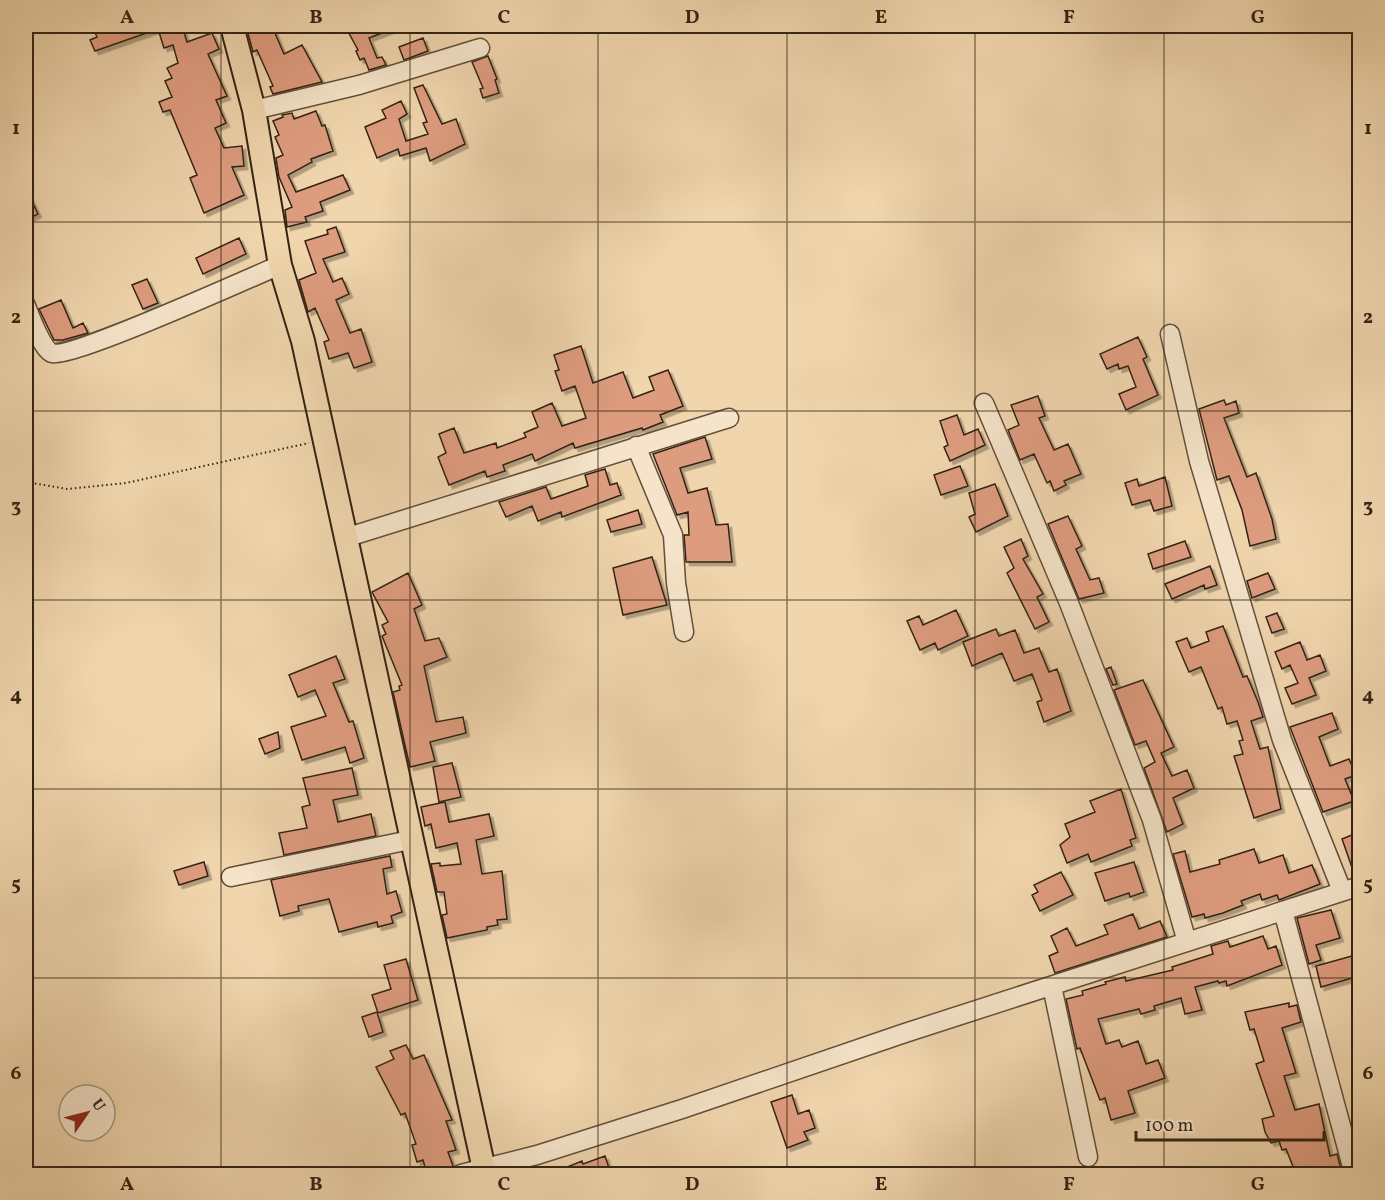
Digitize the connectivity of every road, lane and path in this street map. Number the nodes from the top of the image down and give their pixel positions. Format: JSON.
{"nodes":[{"id":1,"x":232,"y":26,"type":"edge"},
{"id":2,"x":480,"y":48,"type":"dead end"},
{"id":3,"x":254,"y":110,"type":"junction"},
{"id":4,"x":280,"y":265,"type":"junction"},
{"id":5,"x":26,"y":306,"type":"edge"},
{"id":6,"x":1170,"y":334,"type":"dead end"},
{"id":7,"x":984,"y":403,"type":"dead end"},
{"id":8,"x":729,"y":418,"type":"dead end"},
{"id":9,"x":323,"y":440,"type":"junction"},
{"id":10,"x":636,"y":446,"type":"junction"},
{"id":11,"x":26,"y":482,"type":"edge"},
{"id":12,"x":345,"y":538,"type":"junction"},
{"id":13,"x":684,"y":632,"type":"dead end"},
{"id":14,"x":410,"y":840,"type":"junction"},
{"id":15,"x":231,"y":877,"type":"dead end"},
{"id":16,"x":1351,"y":888,"type":"edge"},
{"id":17,"x":1283,"y":911,"type":"junction"},
{"id":18,"x":1187,"y":942,"type":"junction"},
{"id":19,"x":1052,"y":986,"type":"junction"},
{"id":20,"x":1088,"y":1156,"type":"dead end"},
{"id":21,"x":484,"y":1172,"type":"edge"},
{"id":22,"x":461,"y":1174,"type":"edge"},
{"id":23,"x":1354,"y":1174,"type":"edge"}],
"edges":[{"from":1,"to":3,"type":"main road"},
{"from":2,"to":3,"type":"street"},
{"from":3,"to":4,"type":"main road"},
{"from":4,"to":5,"type":"street"},
{"from":4,"to":9,"type":"main road"},
{"from":6,"to":16,"type":"street"},
{"from":7,"to":18,"type":"street"},
{"from":8,"to":10,"type":"street"},
{"from":9,"to":11,"type":"path"},
{"from":9,"to":12,"type":"main road"},
{"from":10,"to":12,"type":"street"},
{"from":10,"to":13,"type":"street"},
{"from":12,"to":14,"type":"main road"},
{"from":14,"to":15,"type":"street"},
{"from":14,"to":21,"type":"main road"},
{"from":16,"to":17,"type":"street"},
{"from":17,"to":18,"type":"street"},
{"from":17,"to":23,"type":"street"},
{"from":18,"to":19,"type":"street"},
{"from":19,"to":20,"type":"street"},
{"from":19,"to":21,"type":"street"},
{"from":21,"to":22,"type":"street"}]}
